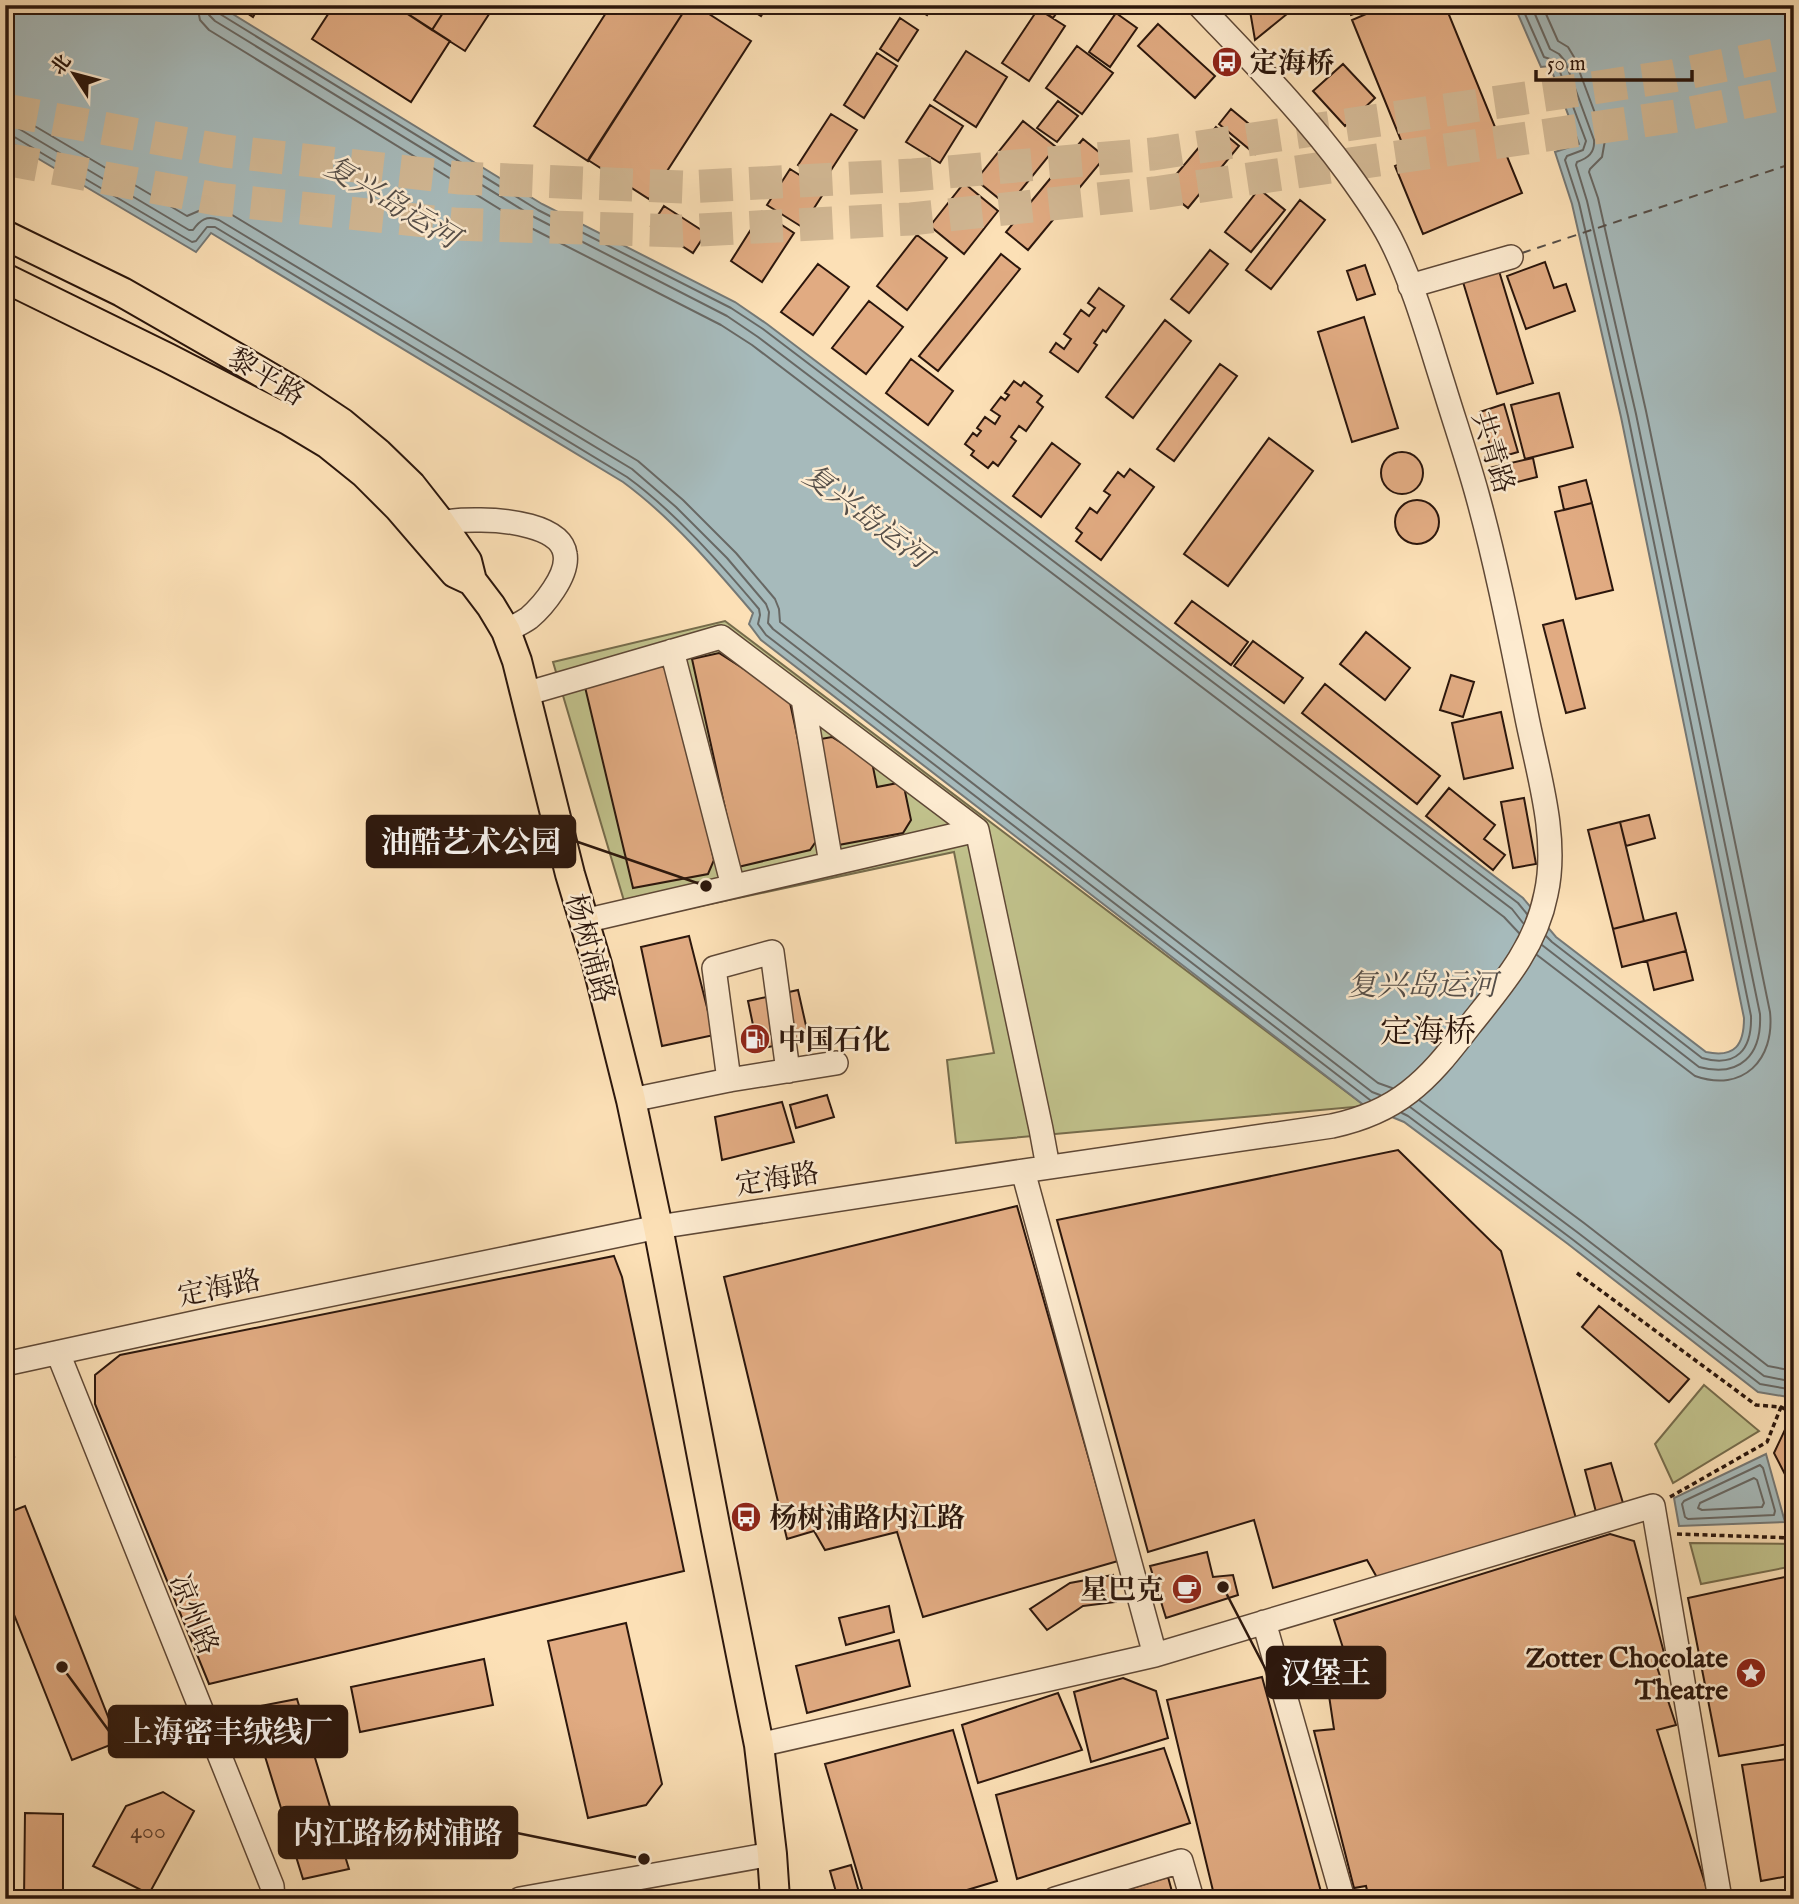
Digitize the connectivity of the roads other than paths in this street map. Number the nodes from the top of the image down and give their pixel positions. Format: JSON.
{"nodes":[{"id":1,"x":1199,"y":5,"type":"edge"},
{"id":2,"x":5,"y":234,"type":"edge"},
{"id":3,"x":1511,"y":257,"type":"dead end"},
{"id":4,"x":5,"y":278,"type":"edge"},
{"id":5,"x":1410,"y":286,"type":"junction"},
{"id":6,"x":431,"y":528,"type":"junction"},
{"id":7,"x":506,"y":631,"type":"junction"},
{"id":8,"x":672,"y":651,"type":"junction"},
{"id":9,"x":525,"y":694,"type":"junction"},
{"id":10,"x":803,"y":699,"type":"junction"},
{"id":11,"x":977,"y":830,"type":"junction"},
{"id":12,"x":831,"y":863,"type":"junction"},
{"id":13,"x":733,"y":886,"type":"junction"},
{"id":14,"x":584,"y":921,"type":"junction"},
{"id":15,"x":1507,"y":979,"type":"joint"},
{"id":16,"x":836,"y":1063,"type":"dead end"},
{"id":17,"x":788,"y":1071,"type":"junction"},
{"id":18,"x":729,"y":1080,"type":"junction"},
{"id":19,"x":631,"y":1100,"type":"junction"},
{"id":20,"x":1048,"y":1167,"type":"junction"},
{"id":21,"x":1023,"y":1171,"type":"junction"},
{"id":22,"x":658,"y":1227,"type":"junction"},
{"id":23,"x":58,"y":1353,"type":"junction"},
{"id":24,"x":5,"y":1364,"type":"edge"},
{"id":25,"x":1264,"y":1622,"type":"junction"},
{"id":26,"x":1155,"y":1655,"type":"junction"},
{"id":27,"x":759,"y":1745,"type":"junction"},
{"id":28,"x":772,"y":1854,"type":"junction"},
{"id":29,"x":274,"y":1899,"type":"edge"},
{"id":30,"x":520,"y":1899,"type":"edge"},
{"id":31,"x":775,"y":1899,"type":"edge"},
{"id":32,"x":1055,"y":1899,"type":"edge"},
{"id":33,"x":1192,"y":1899,"type":"edge"},
{"id":34,"x":1343,"y":1899,"type":"edge"},
{"id":35,"x":1720,"y":1899,"type":"edge"}],
"edges":[{"from":1,"to":5,"type":"street","name":"共青路"},
{"from":2,"to":6,"type":"main road","name":"黎平路"},
{"from":3,"to":5,"type":"street"},
{"from":4,"to":6,"type":"main road","name":"黎平路"},
{"from":5,"to":15,"type":"street","name":"共青路"},
{"from":6,"to":7,"type":"main road","name":"黎平路"},
{"from":6,"to":7,"type":"street"},
{"from":7,"to":9,"type":"main road","name":"杨树浦路"},
{"from":8,"to":9,"type":"street"},
{"from":8,"to":10,"type":"street"},
{"from":8,"to":13,"type":"street"},
{"from":9,"to":14,"type":"main road","name":"杨树浦路"},
{"from":10,"to":11,"type":"street"},
{"from":10,"to":12,"type":"street"},
{"from":11,"to":12,"type":"street"},
{"from":11,"to":20,"type":"street"},
{"from":12,"to":13,"type":"street"},
{"from":13,"to":14,"type":"street"},
{"from":14,"to":19,"type":"main road","name":"杨树浦路"},
{"from":15,"to":20,"type":"street","name":"定海路"},
{"from":16,"to":17,"type":"street"},
{"from":17,"to":18,"type":"street"},
{"from":17,"to":18,"type":"street"},
{"from":18,"to":19,"type":"street"},
{"from":19,"to":22,"type":"main road","name":"杨树浦路"},
{"from":20,"to":21,"type":"street","name":"定海路"},
{"from":21,"to":22,"type":"street","name":"定海路"},
{"from":21,"to":26,"type":"street"},
{"from":22,"to":23,"type":"street","name":"定海路"},
{"from":22,"to":27,"type":"main road","name":"杨树浦路"},
{"from":23,"to":24,"type":"street","name":"定海路"},
{"from":23,"to":29,"type":"street","name":"凉州路"},
{"from":25,"to":26,"type":"street"},
{"from":25,"to":34,"type":"street"},
{"from":25,"to":35,"type":"street"},
{"from":26,"to":27,"type":"street"},
{"from":27,"to":28,"type":"main road","name":"杨树浦路"},
{"from":28,"to":30,"type":"street"},
{"from":28,"to":31,"type":"main road"},
{"from":32,"to":33,"type":"street"}]}
